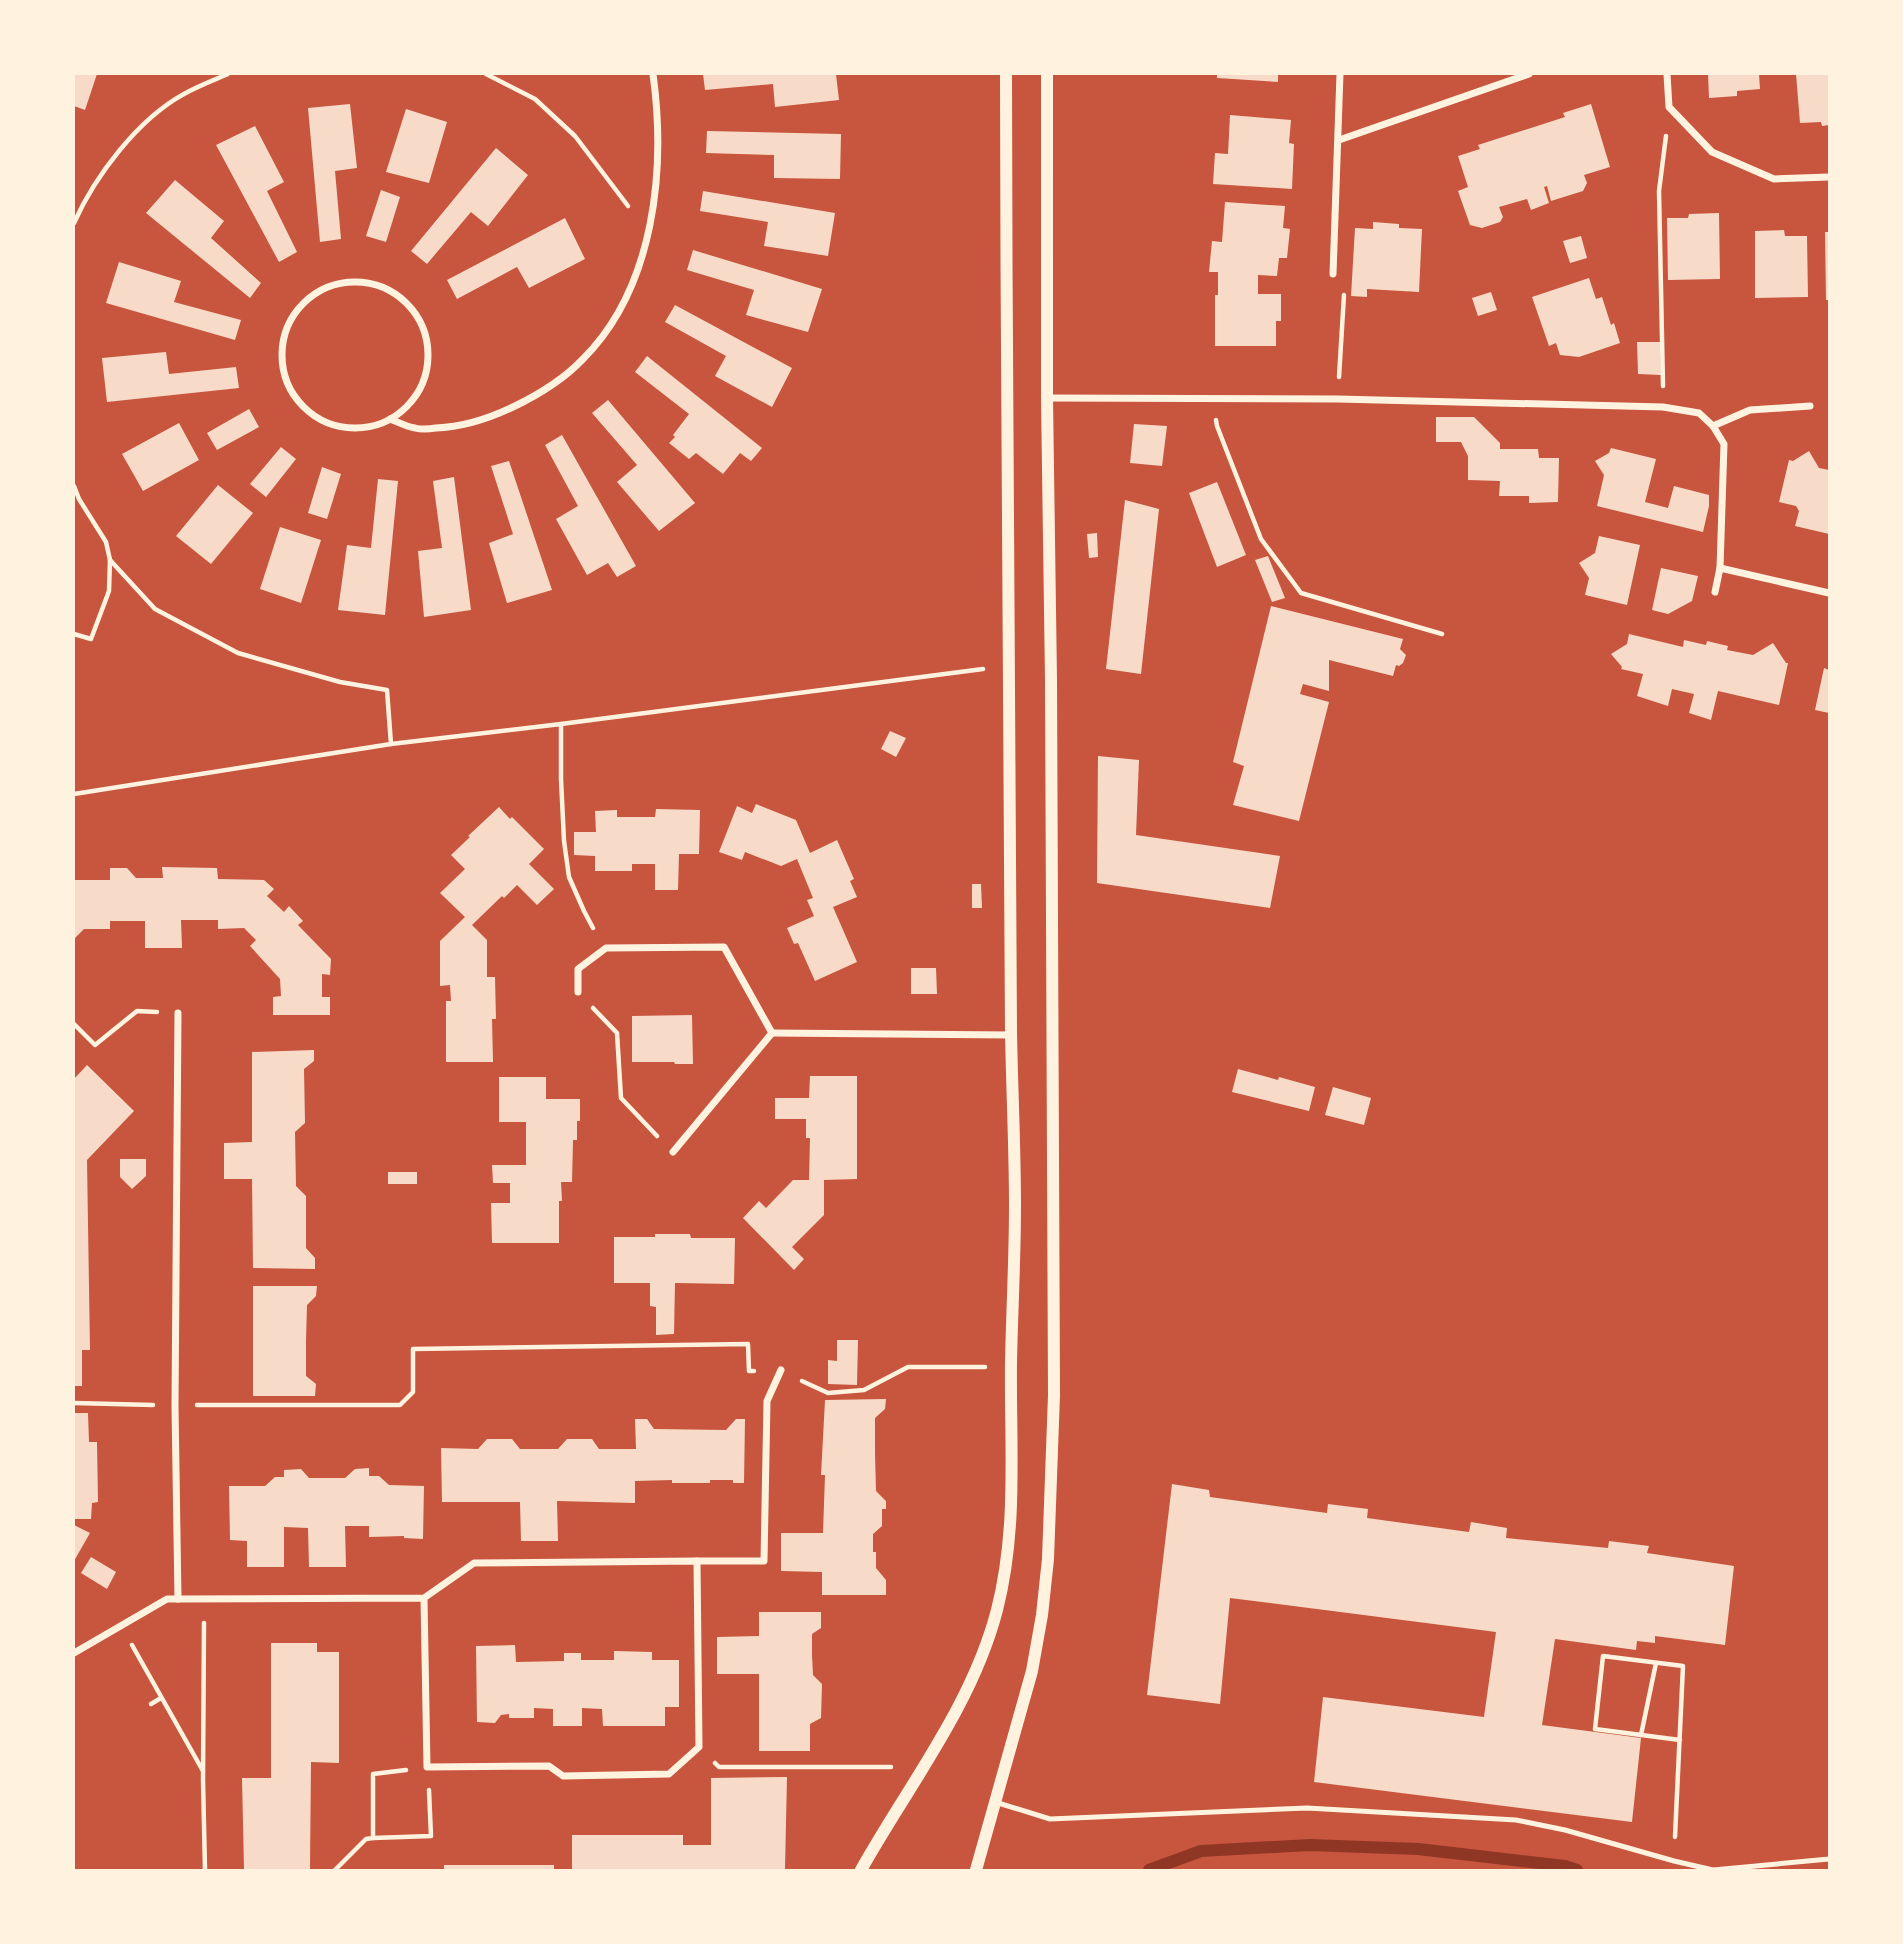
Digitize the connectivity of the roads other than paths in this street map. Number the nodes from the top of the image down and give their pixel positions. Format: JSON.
{"nodes":[{"id":1,"x":653,"y":74,"type":"edge"},
{"id":2,"x":1006,"y":74,"type":"edge"},
{"id":3,"x":1047,"y":74,"type":"edge"},
{"id":4,"x":1340,"y":74,"type":"edge"},
{"id":5,"x":1530,"y":74,"type":"edge"},
{"id":6,"x":1667,"y":74,"type":"edge"},
{"id":7,"x":1339,"y":140,"type":"junction"},
{"id":8,"x":1829,"y":177,"type":"edge"},
{"id":9,"x":1333,"y":274,"type":"road end"},
{"id":10,"x":1047,"y":398,"type":"junction"},
{"id":11,"x":1810,"y":406,"type":"dead end"},
{"id":12,"x":390,"y":419,"type":"junction"},
{"id":13,"x":1713,"y":426,"type":"junction"},
{"id":14,"x":1720,"y":568,"type":"junction"},
{"id":15,"x":1715,"y":592,"type":"dead end"},
{"id":16,"x":1829,"y":593,"type":"edge"},
{"id":17,"x":578,"y":992,"type":"road end"},
{"id":18,"x":178,"y":1013,"type":"road end"},
{"id":19,"x":772,"y":1033,"type":"junction"},
{"id":20,"x":1011,"y":1035,"type":"junction"},
{"id":21,"x":673,"y":1152,"type":"road end"},
{"id":22,"x":781,"y":1370,"type":"road end"},
{"id":23,"x":697,"y":1562,"type":"junction"},
{"id":24,"x":178,"y":1598,"type":"junction"},
{"id":25,"x":424,"y":1598,"type":"junction"},
{"id":26,"x":74,"y":1653,"type":"edge"},
{"id":27,"x":995,"y":1802,"type":"junction"},
{"id":28,"x":1829,"y":1859,"type":"edge"},
{"id":29,"x":861,"y":1871,"type":"edge"},
{"id":30,"x":976,"y":1871,"type":"edge"}],
"edges":[{"from":1,"to":12,"type":"street"},
{"from":2,"to":20,"type":"street"},
{"from":3,"to":10,"type":"street"},
{"from":4,"to":7,"type":"street"},
{"from":5,"to":7,"type":"street"},
{"from":6,"to":8,"type":"street"},
{"from":7,"to":9,"type":"street"},
{"from":10,"to":13,"type":"street"},
{"from":10,"to":27,"type":"street"},
{"from":11,"to":13,"type":"street"},
{"from":12,"to":12,"type":"street"},
{"from":13,"to":14,"type":"street"},
{"from":14,"to":15,"type":"street"},
{"from":14,"to":16,"type":"street"},
{"from":17,"to":19,"type":"street"},
{"from":18,"to":24,"type":"street"},
{"from":19,"to":20,"type":"street"},
{"from":19,"to":21,"type":"street"},
{"from":20,"to":29,"type":"street"},
{"from":22,"to":23,"type":"street"},
{"from":23,"to":25,"type":"street"},
{"from":23,"to":25,"type":"street"},
{"from":24,"to":25,"type":"street"},
{"from":24,"to":26,"type":"street"},
{"from":27,"to":28,"type":"lane"},
{"from":27,"to":30,"type":"street"}]}
